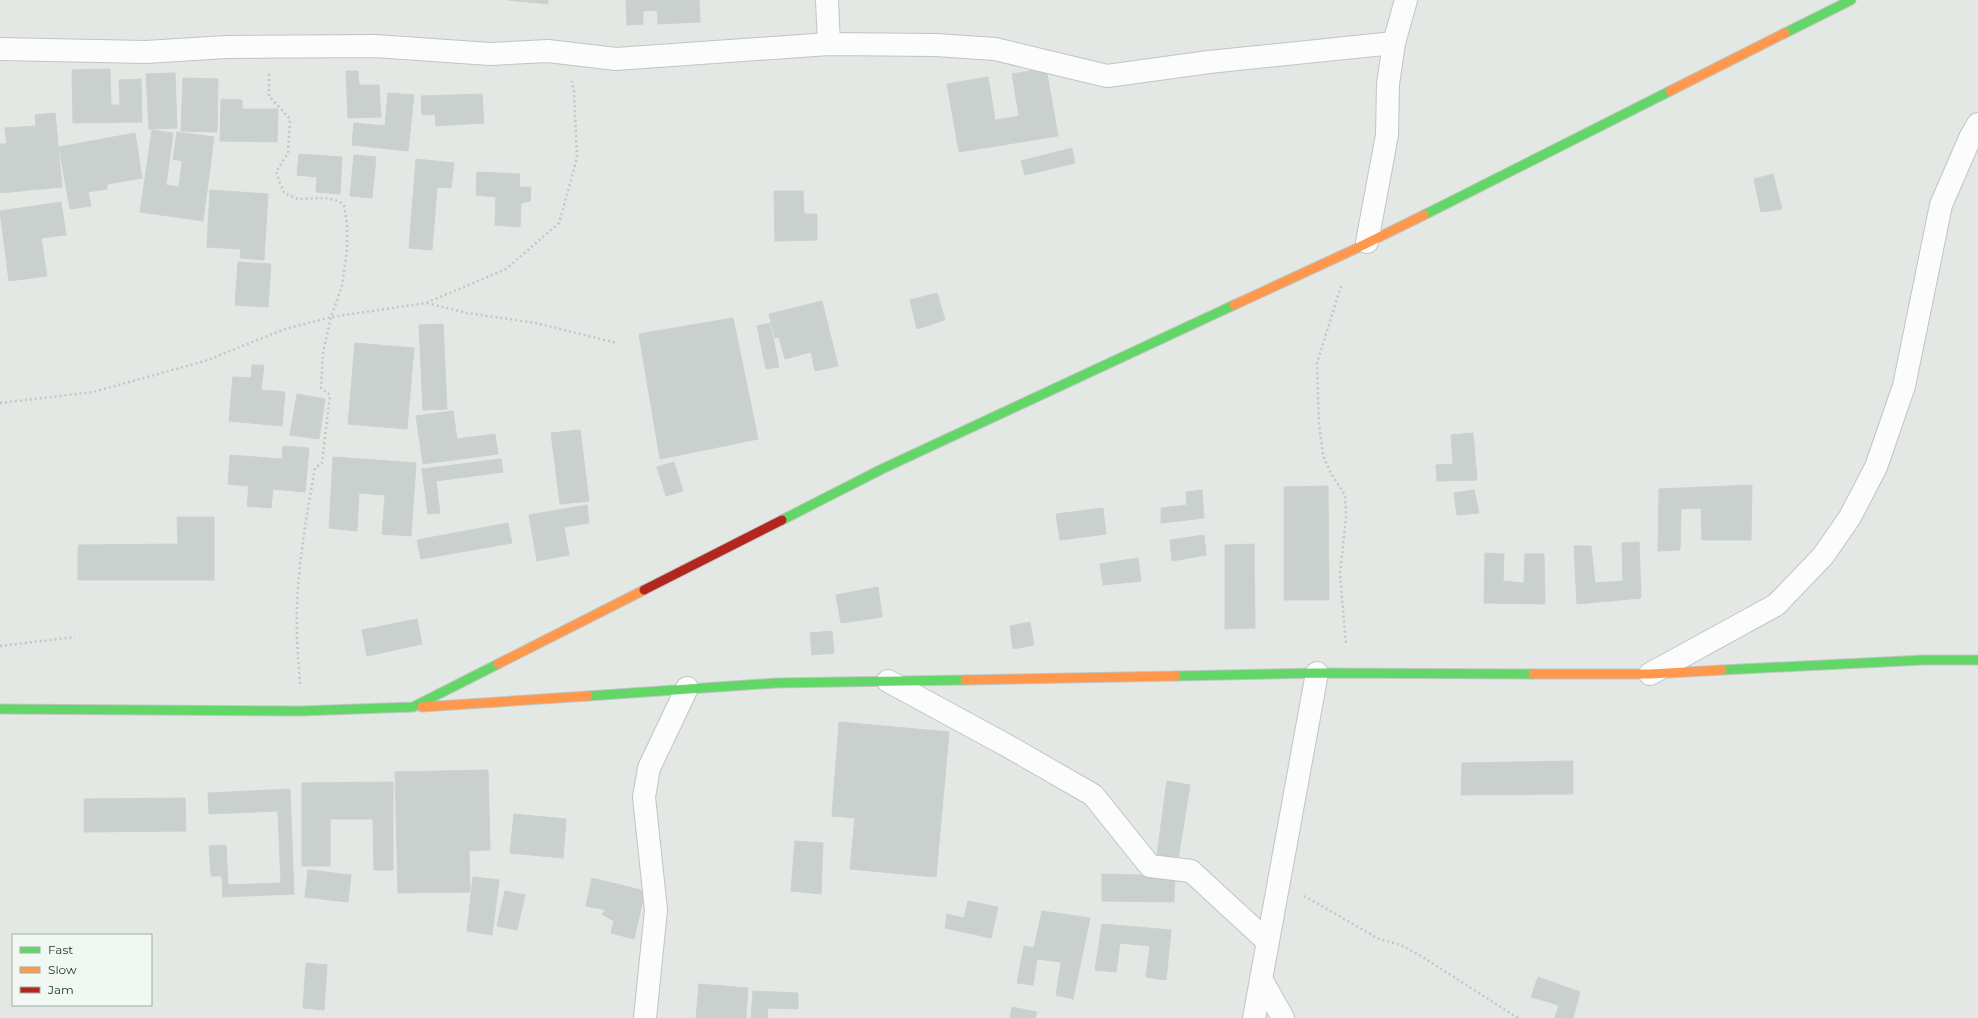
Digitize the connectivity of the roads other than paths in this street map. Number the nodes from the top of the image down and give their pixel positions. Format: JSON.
{"nodes":[{"id":1,"x":826,"y":0,"type":"edge"},
{"id":2,"x":1406,"y":0,"type":"edge"},
{"id":3,"x":1851,"y":0,"type":"edge"},
{"id":4,"x":1394,"y":43,"type":"junction"},
{"id":5,"x":830,"y":44,"type":"junction"},
{"id":6,"x":0,"y":49,"type":"edge"},
{"id":7,"x":1978,"y":124,"type":"edge"},
{"id":8,"x":1360,"y":246,"type":"junction"},
{"id":9,"x":1978,"y":660,"type":"edge"},
{"id":10,"x":1317,"y":673,"type":"junction"},
{"id":11,"x":1650,"y":674,"type":"junction"},
{"id":12,"x":888,"y":682,"type":"junction"},
{"id":13,"x":687,"y":688,"type":"junction"},
{"id":14,"x":413,"y":707,"type":"junction"},
{"id":15,"x":0,"y":709,"type":"edge"},
{"id":16,"x":1268,"y":942,"type":"junction"},
{"id":17,"x":1261,"y":979,"type":"junction"},
{"id":18,"x":645,"y":1018,"type":"edge"},
{"id":19,"x":1254,"y":1018,"type":"edge"},
{"id":20,"x":1283,"y":1018,"type":"edge"}],
"edges":[{"from":1,"to":5,"type":"street"},
{"from":2,"to":4,"type":"street"},
{"from":3,"to":8,"type":"street"},
{"from":4,"to":5,"type":"street"},
{"from":4,"to":8,"type":"street"},
{"from":5,"to":6,"type":"street"},
{"from":7,"to":11,"type":"street"},
{"from":8,"to":14,"type":"street"},
{"from":9,"to":11,"type":"street"},
{"from":10,"to":11,"type":"street"},
{"from":10,"to":12,"type":"street"},
{"from":10,"to":16,"type":"street"},
{"from":12,"to":13,"type":"street"},
{"from":12,"to":16,"type":"street"},
{"from":13,"to":14,"type":"street"},
{"from":13,"to":18,"type":"street"},
{"from":14,"to":15,"type":"street"},
{"from":16,"to":17,"type":"street"},
{"from":17,"to":19,"type":"street"},
{"from":17,"to":20,"type":"street"}]}
